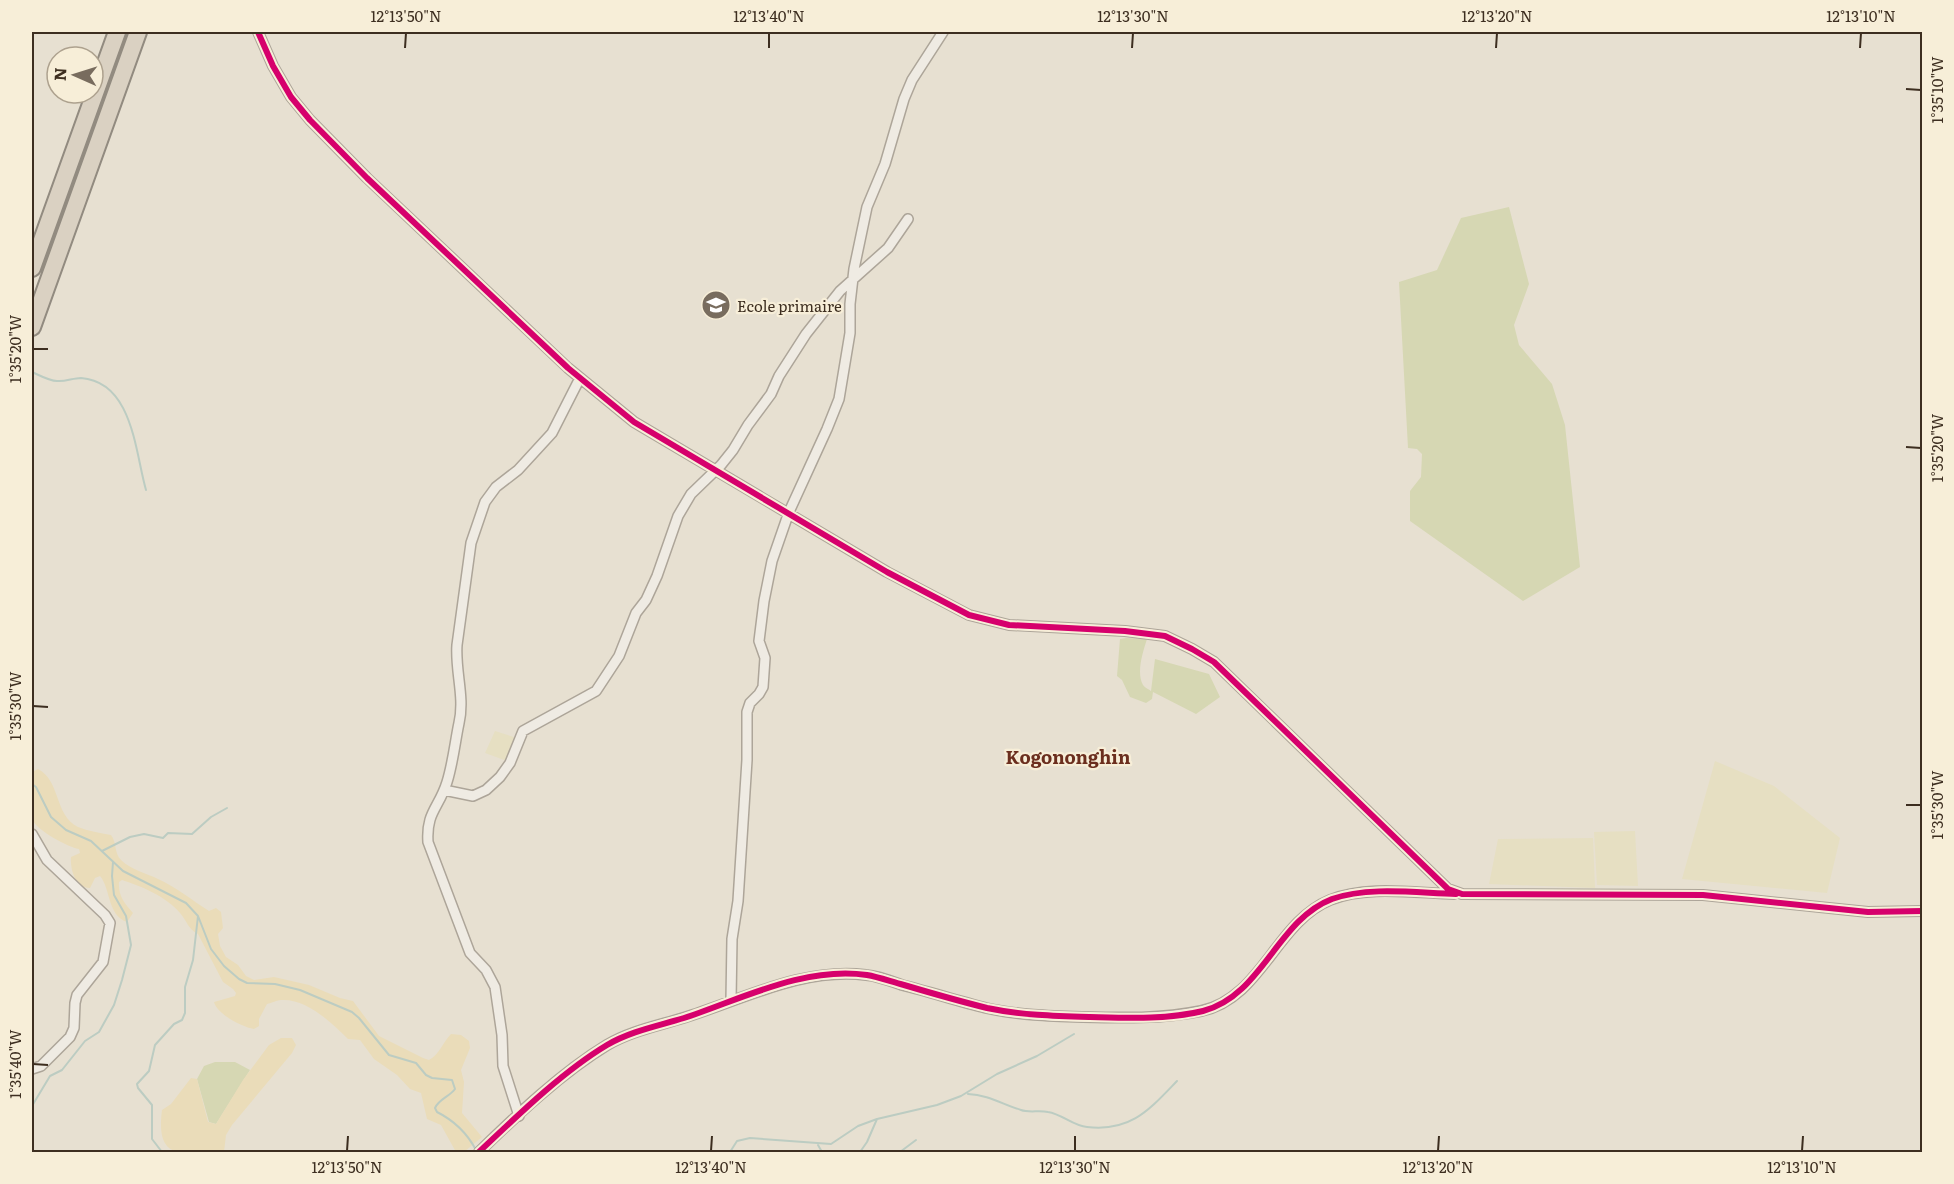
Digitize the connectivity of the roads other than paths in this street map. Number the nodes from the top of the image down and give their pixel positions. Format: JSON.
{"nodes":[{"id":1,"x":117,"y":32,"type":"edge"},
{"id":2,"x":138,"y":32,"type":"edge"},
{"id":3,"x":258,"y":32,"type":"edge"},
{"id":4,"x":943,"y":32,"type":"edge"},
{"id":5,"x":908,"y":219,"type":"dead end"},
{"id":6,"x":32,"y":268,"type":"edge"},
{"id":7,"x":853,"y":279,"type":"junction"},
{"id":8,"x":32,"y":327,"type":"edge"},
{"id":9,"x":580,"y":378,"type":"junction"},
{"id":10,"x":715,"y":471,"type":"junction"},
{"id":11,"x":789,"y":513,"type":"junction"},
{"id":12,"x":444,"y":790,"type":"junction"},
{"id":13,"x":32,"y":834,"type":"edge"},
{"id":14,"x":1462,"y":894,"type":"junction"},
{"id":15,"x":1922,"y":911,"type":"edge"},
{"id":16,"x":732,"y":1000,"type":"junction"},
{"id":17,"x":32,"y":1069,"type":"edge"},
{"id":18,"x":519,"y":1116,"type":"junction"},
{"id":19,"x":479,"y":1152,"type":"edge"}],
"edges":[{"from":1,"to":6,"type":"highway"},
{"from":2,"to":8,"type":"highway"},
{"from":3,"to":9,"type":"street"},
{"from":4,"to":7,"type":"street"},
{"from":5,"to":7,"type":"street"},
{"from":7,"to":10,"type":"street"},
{"from":7,"to":11,"type":"street"},
{"from":9,"to":10,"type":"street"},
{"from":9,"to":12,"type":"street"},
{"from":10,"to":11,"type":"street"},
{"from":10,"to":12,"type":"street"},
{"from":11,"to":14,"type":"street"},
{"from":11,"to":16,"type":"street"},
{"from":12,"to":18,"type":"street"},
{"from":13,"to":17,"type":"street"},
{"from":14,"to":15,"type":"street"},
{"from":14,"to":16,"type":"street"},
{"from":16,"to":18,"type":"street"},
{"from":18,"to":19,"type":"street"}]}
